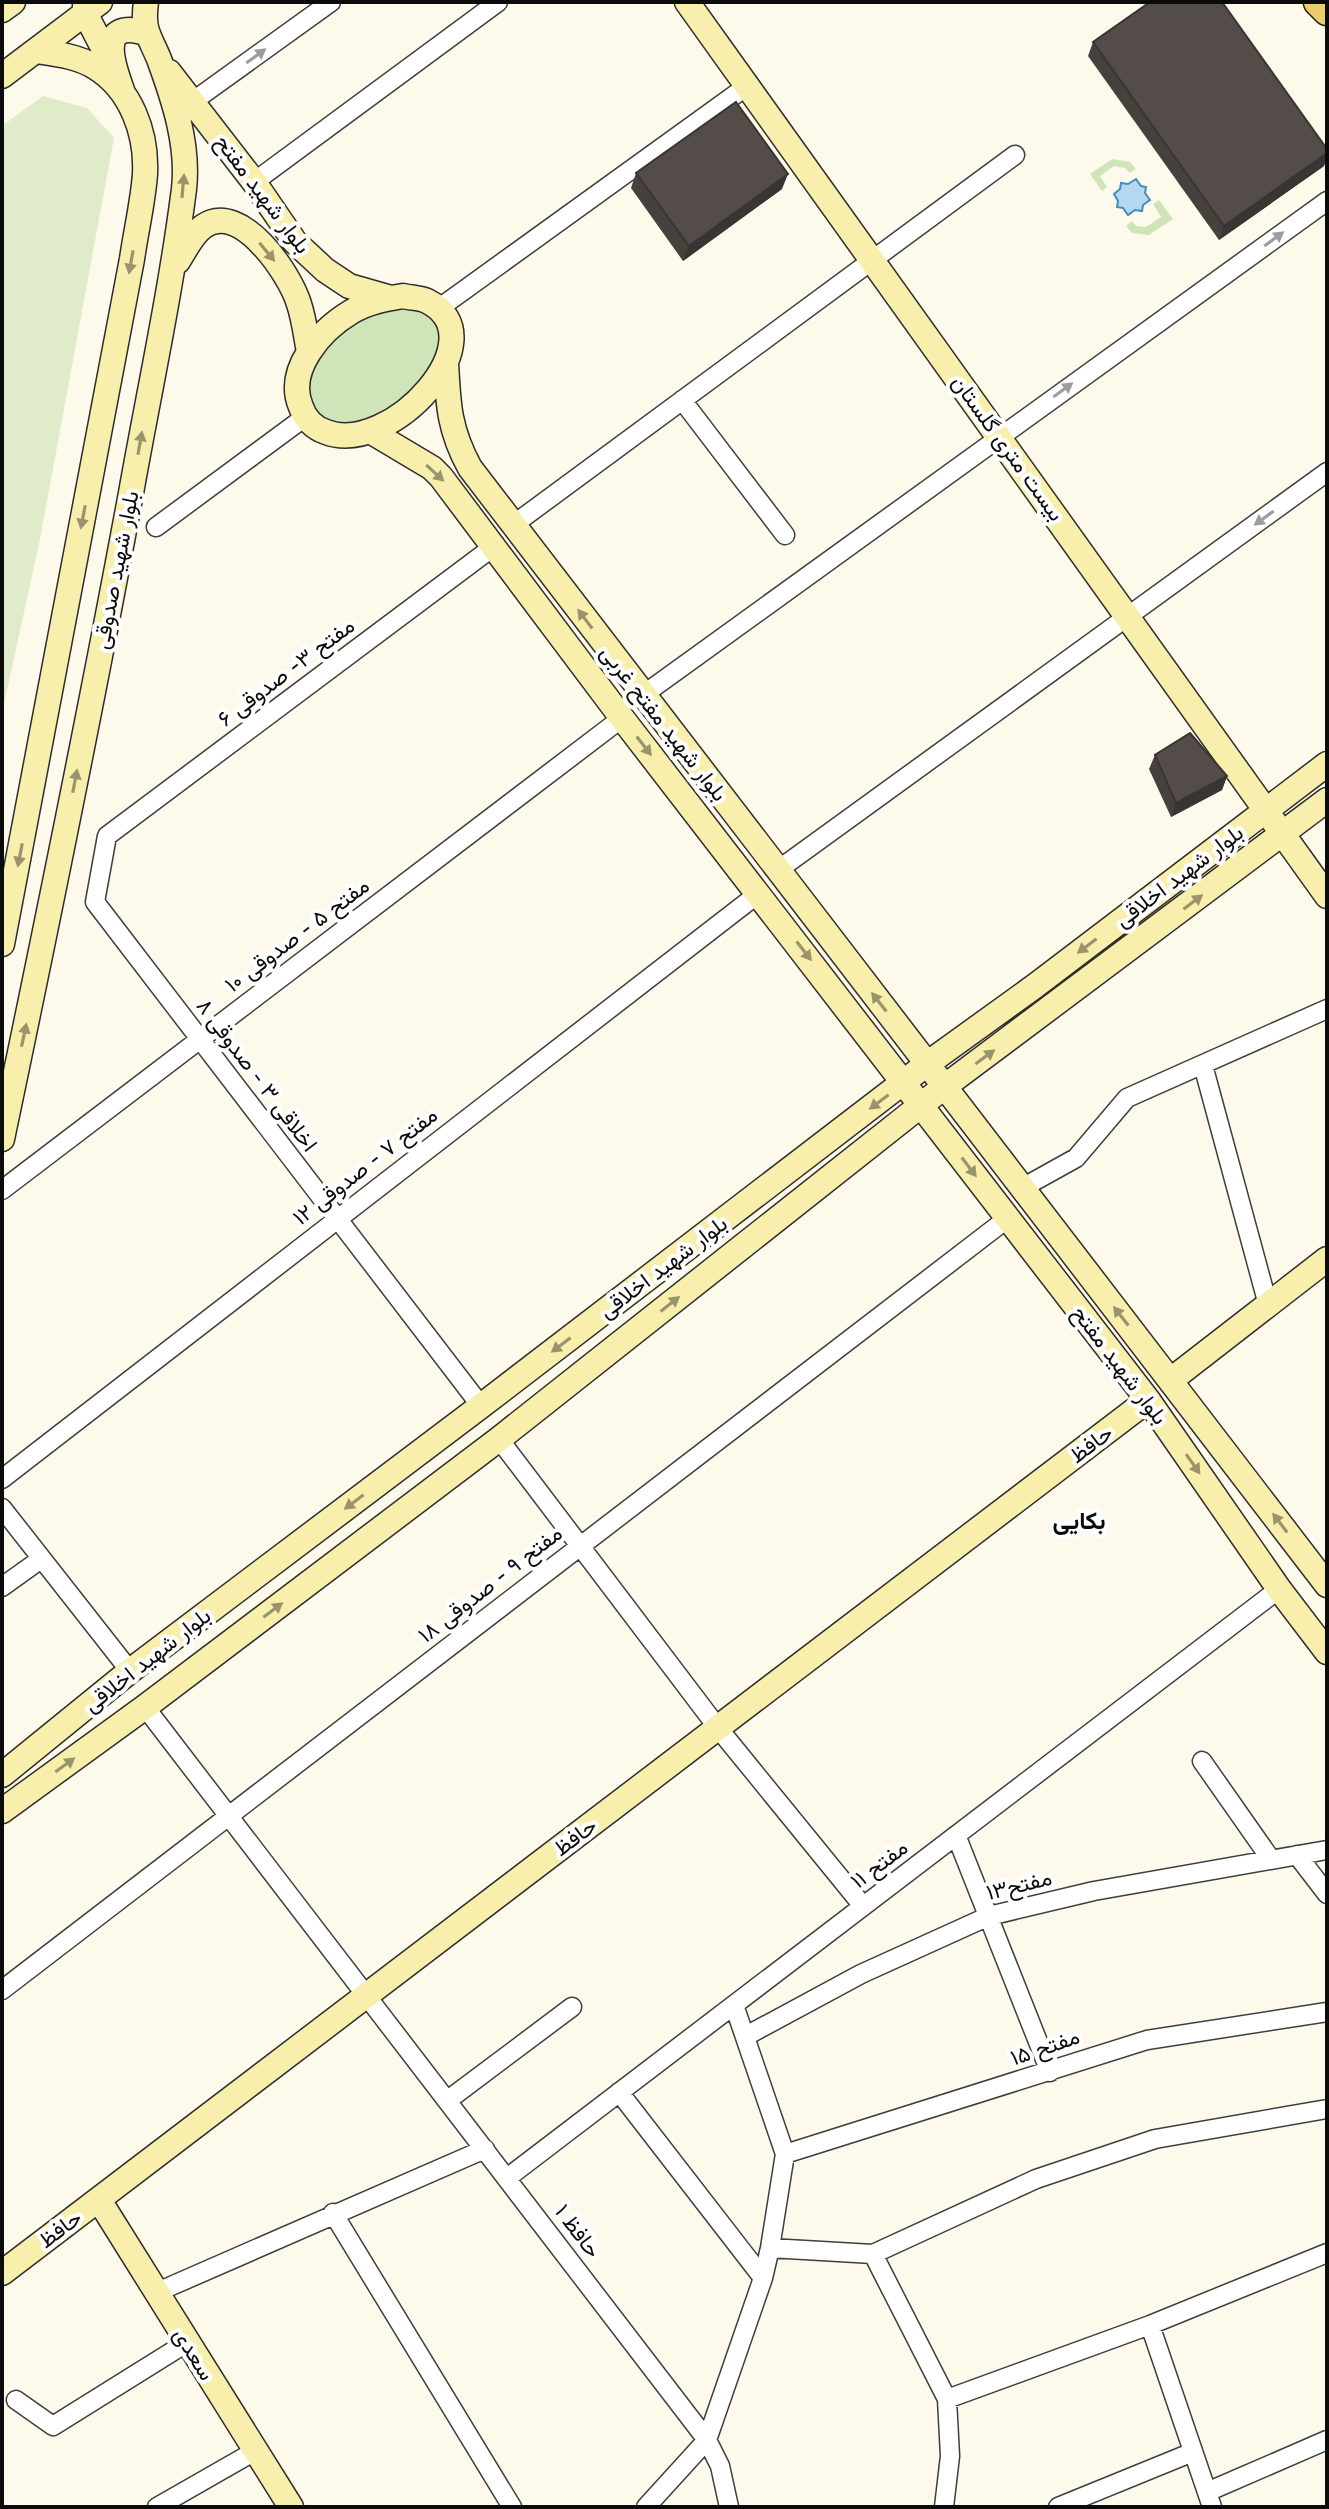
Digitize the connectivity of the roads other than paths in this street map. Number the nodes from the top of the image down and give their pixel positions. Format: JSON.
{"nodes":[{"id":1,"x":13,"y":2,"type":"edge"},
{"id":2,"x":146,"y":2,"type":"edge"},
{"id":3,"x":331,"y":2,"type":"edge"},
{"id":4,"x":498,"y":2,"type":"edge"},
{"id":5,"x":687,"y":2,"type":"edge"},
{"id":6,"x":1318,"y":2,"type":"edge"},
{"id":7,"x":90,"y":6,"type":"edge"},
{"id":8,"x":2,"y":10,"type":"edge"},
{"id":9,"x":1327,"y":11,"type":"edge"},
{"id":10,"x":146,"y":33,"type":"junction"},
{"id":11,"x":36,"y":51,"type":"junction"},
{"id":12,"x":158,"y":57,"type":"junction"},
{"id":13,"x":2,"y":76,"type":"edge"},
{"id":14,"x":120,"y":84,"type":"junction"},
{"id":15,"x":747,"y":86,"type":"junction"},
{"id":16,"x":192,"y":102,"type":"junction"},
{"id":17,"x":1015,"y":155,"type":"dead end"},
{"id":18,"x":254,"y":182,"type":"junction"},
{"id":19,"x":1327,"y":201,"type":"edge"},
{"id":20,"x":872,"y":259,"type":"junction"},
{"id":21,"x":171,"y":273,"type":"junction"},
{"id":22,"x":391,"y":298,"type":"junction"},
{"id":23,"x":438,"y":309,"type":"junction"},
{"id":24,"x":309,"y":352,"type":"junction"},
{"id":25,"x":446,"y":362,"type":"junction"},
{"id":26,"x":682,"y":400,"type":"junction"},
{"id":27,"x":305,"y":417,"type":"junction"},
{"id":28,"x":370,"y":431,"type":"junction"},
{"id":29,"x":999,"y":436,"type":"junction"},
{"id":30,"x":1327,"y":472,"type":"edge"},
{"id":31,"x":513,"y":525,"type":"junction"},
{"id":32,"x":156,"y":527,"type":"dead end"},
{"id":33,"x":785,"y":535,"type":"dead end"},
{"id":34,"x":493,"y":547,"type":"junction"},
{"id":35,"x":1128,"y":615,"type":"junction"},
{"id":36,"x":643,"y":695,"type":"junction"},
{"id":37,"x":622,"y":718,"type":"junction"},
{"id":38,"x":1327,"y":764,"type":"edge"},
{"id":39,"x":1327,"y":800,"type":"edge"},
{"id":40,"x":1266,"y":809,"type":"junction"},
{"id":41,"x":1283,"y":834,"type":"junction"},
{"id":42,"x":107,"y":836,"type":"joint"},
{"id":43,"x":778,"y":870,"type":"junction"},
{"id":44,"x":759,"y":893,"type":"junction"},
{"id":45,"x":1327,"y":896,"type":"edge"},
{"id":46,"x":5,"y":920,"type":"edge"},
{"id":47,"x":2,"y":944,"type":"edge"},
{"id":48,"x":1327,"y":1009,"type":"edge"},
{"id":49,"x":901,"y":1031,"type":"junction"},
{"id":50,"x":199,"y":1040,"type":"junction"},
{"id":51,"x":878,"y":1048,"type":"junction"},
{"id":52,"x":927,"y":1064,"type":"junction"},
{"id":53,"x":1203,"y":1065,"type":"junction"},
{"id":54,"x":905,"y":1082,"type":"junction"},
{"id":55,"x":944,"y":1087,"type":"junction"},
{"id":56,"x":922,"y":1104,"type":"junction"},
{"id":57,"x":969,"y":1120,"type":"junction"},
{"id":58,"x":2,"y":1139,"type":"edge"},
{"id":59,"x":948,"y":1139,"type":"junction"},
{"id":60,"x":1022,"y":1188,"type":"junction"},
{"id":61,"x":2,"y":1190,"type":"edge"},
{"id":62,"x":336,"y":1218,"type":"junction"},
{"id":63,"x":1008,"y":1218,"type":"junction"},
{"id":64,"x":1327,"y":1259,"type":"edge"},
{"id":65,"x":1268,"y":1305,"type":"junction"},
{"id":66,"x":1171,"y":1380,"type":"junction"},
{"id":67,"x":1148,"y":1400,"type":"junction"},
{"id":68,"x":481,"y":1406,"type":"junction"},
{"id":69,"x":499,"y":1439,"type":"junction"},
{"id":70,"x":2,"y":1479,"type":"edge"},
{"id":71,"x":2,"y":1508,"type":"edge"},
{"id":72,"x":579,"y":1546,"type":"junction"},
{"id":73,"x":41,"y":1559,"type":"junction"},
{"id":74,"x":1327,"y":1585,"type":"edge"},
{"id":75,"x":2,"y":1587,"type":"edge"},
{"id":76,"x":1279,"y":1589,"type":"junction"},
{"id":77,"x":1327,"y":1652,"type":"edge"},
{"id":78,"x":130,"y":1671,"type":"junction"},
{"id":79,"x":145,"y":1707,"type":"junction"},
{"id":80,"x":718,"y":1728,"type":"junction"},
{"id":81,"x":1202,"y":1761,"type":"dead end"},
{"id":82,"x":2,"y":1775,"type":"edge"},
{"id":83,"x":2,"y":1811,"type":"edge"},
{"id":84,"x":229,"y":1815,"type":"junction"},
{"id":85,"x":956,"y":1835,"type":"junction"},
{"id":86,"x":1327,"y":1850,"type":"edge"},
{"id":87,"x":1297,"y":1855,"type":"junction"},
{"id":88,"x":1270,"y":1858,"type":"junction"},
{"id":89,"x":1327,"y":1894,"type":"edge"},
{"id":90,"x":863,"y":1906,"type":"junction"},
{"id":91,"x":989,"y":1916,"type":"junction"},
{"id":92,"x":2,"y":1990,"type":"edge"},
{"id":93,"x":367,"y":1995,"type":"junction"},
{"id":94,"x":734,"y":2005,"type":"junction"},
{"id":95,"x":572,"y":2007,"type":"dead end"},
{"id":96,"x":1327,"y":2012,"type":"edge"},
{"id":97,"x":746,"y":2036,"type":"junction"},
{"id":98,"x":1050,"y":2072,"type":"junction"},
{"id":99,"x":619,"y":2092,"type":"junction"},
{"id":100,"x":448,"y":2100,"type":"junction"},
{"id":101,"x":1327,"y":2109,"type":"edge"},
{"id":102,"x":485,"y":2149,"type":"junction"},
{"id":103,"x":785,"y":2154,"type":"junction"},
{"id":104,"x":507,"y":2178,"type":"junction"},
{"id":105,"x":99,"y":2200,"type":"junction"},
{"id":106,"x":333,"y":2213,"type":"junction"},
{"id":107,"x":770,"y":2248,"type":"junction"},
{"id":108,"x":1327,"y":2253,"type":"edge"},
{"id":109,"x":873,"y":2254,"type":"junction"},
{"id":110,"x":2,"y":2273,"type":"edge"},
{"id":111,"x":763,"y":2278,"type":"junction"},
{"id":112,"x":155,"y":2293,"type":"junction"},
{"id":113,"x":1150,"y":2325,"type":"junction"},
{"id":114,"x":186,"y":2343,"type":"junction"},
{"id":115,"x":947,"y":2399,"type":"junction"},
{"id":116,"x":16,"y":2400,"type":"dead end"},
{"id":117,"x":707,"y":2440,"type":"junction"},
{"id":118,"x":1327,"y":2440,"type":"edge"},
{"id":119,"x":255,"y":2451,"type":"junction"},
{"id":120,"x":1193,"y":2452,"type":"junction"},
{"id":121,"x":1209,"y":2500,"type":"edge"},
{"id":122,"x":157,"y":2507,"type":"edge"},
{"id":123,"x":291,"y":2507,"type":"edge"},
{"id":124,"x":512,"y":2507,"type":"edge"},
{"id":125,"x":646,"y":2507,"type":"edge"},
{"id":126,"x":729,"y":2507,"type":"edge"},
{"id":127,"x":944,"y":2507,"type":"edge"},
{"id":128,"x":1058,"y":2507,"type":"edge"}],
"edges":[{"from":1,"to":8,"type":"main road"},
{"from":2,"to":10,"type":"main road","name":"بلوار شهید صدوقی"},
{"from":16,"to":3,"type":"street","one_way":true},
{"from":4,"to":18,"type":"street"},
{"from":5,"to":15,"type":"main road","name":"بیست متری گلستان"},
{"from":6,"to":9,"type":"main road"},
{"from":7,"to":11,"type":"main road"},
{"from":7,"to":14,"type":"main road"},
{"from":10,"to":12,"type":"main road","name":"بلوار شهید صدوقی"},
{"from":10,"to":14,"type":"main road"},
{"from":11,"to":13,"type":"main road"},
{"from":11,"to":14,"type":"main road","name":"بلوار شهید صدوقی"},
{"from":12,"to":16,"type":"main road","name":"بلوار شهید مفتح"},
{"from":21,"to":12,"type":"main road","name":"بلوار شهید صدوقی","one_way":true},
{"from":14,"to":46,"type":"main road","name":"بلوار شهید صدوقی","one_way":true},
{"from":15,"to":20,"type":"main road","name":"بیست متری گلستان"},
{"from":15,"to":23,"type":"street"},
{"from":16,"to":18,"type":"main road","name":"بلوار شهید مفتح"},
{"from":17,"to":20,"type":"street"},
{"from":18,"to":22,"type":"main road","name":"بلوار شهید مفتح"},
{"from":29,"to":19,"type":"street","one_way":true},
{"from":20,"to":26,"type":"street"},
{"from":20,"to":29,"type":"main road","name":"بیست متری گلستان"},
{"from":21,"to":24,"type":"main road","name":"بلوار شهید مفتح","one_way":true},
{"from":58,"to":21,"type":"main road","name":"بلوار شهید صدوقی","one_way":true},
{"from":22,"to":23,"type":"main road"},
{"from":22,"to":24,"type":"main road"},
{"from":23,"to":25,"type":"main road"},
{"from":24,"to":27,"type":"main road"},
{"from":25,"to":28,"type":"main road"},
{"from":25,"to":31,"type":"main road","name":"بلوار شهید مفتح غربی"},
{"from":26,"to":31,"type":"street"},
{"from":26,"to":33,"type":"street"},
{"from":27,"to":28,"type":"main road"},
{"from":27,"to":32,"type":"street"},
{"from":28,"to":34,"type":"main road","name":"بلوار شهید مفتح غربی","one_way":true},
{"from":29,"to":35,"type":"main road","name":"بیست متری گلستان"},
{"from":29,"to":36,"type":"street"},
{"from":30,"to":35,"type":"street","one_way":true},
{"from":36,"to":31,"type":"main road","name":"بلوار شهید مفتح غربی","one_way":true},
{"from":34,"to":37,"type":"main road","name":"بلوار شهید مفتح غربی"},
{"from":34,"to":42,"type":"street","name":"مفتح ۳- صدوقی ۶"},
{"from":35,"to":40,"type":"main road","name":"بیست متری گلستان"},
{"from":35,"to":43,"type":"street"},
{"from":36,"to":43,"type":"main road","name":"بلوار شهید مفتح غربی"},
{"from":37,"to":44,"type":"main road","name":"بلوار شهید مفتح غربی","one_way":true},
{"from":37,"to":50,"type":"street","name":"مفتح ۵ - صدوقی ۱۰"},
{"from":38,"to":40,"type":"main road","name":"بلوار شهید اخلاقی"},
{"from":39,"to":41,"type":"main road","name":"بلوار شهید اخلاقی"},
{"from":40,"to":41,"type":"main road","name":"بیست متری گلستان"},
{"from":40,"to":52,"type":"main road","name":"بلوار شهید اخلاقی","one_way":true},
{"from":41,"to":45,"type":"main road","name":"بیست متری گلستان"},
{"from":55,"to":41,"type":"main road","name":"بلوار شهید اخلاقی","one_way":true},
{"from":42,"to":50,"type":"street","name":"اخلاقی ۳ - صدوقی ۸"},
{"from":49,"to":43,"type":"main road","name":"بلوار شهید مفتح غربی","one_way":true},
{"from":44,"to":51,"type":"main road","name":"بلوار شهید مفتح غربی","one_way":true},
{"from":44,"to":62,"type":"street","name":"مفتح ۷ - صدوقی ۱۲"},
{"from":46,"to":47,"type":"main road","name":"بلوار شهید صدوقی"},
{"from":48,"to":53,"type":"street"},
{"from":49,"to":51,"type":"main road"},
{"from":49,"to":52,"type":"main road","name":"بلوار شهید مفتح غربی"},
{"from":50,"to":61,"type":"street","name":"مفتح ۵ - صدوقی ۱۰"},
{"from":50,"to":62,"type":"street","name":"اخلاقی ۳ - صدوقی ۸"},
{"from":51,"to":54,"type":"main road","name":"بلوار شهید مفتح غربی"},
{"from":52,"to":54,"type":"main road","name":"بلوار شهید اخلاقی"},
{"from":52,"to":55,"type":"main road","name":"بلوار شهید مفتح"},
{"from":53,"to":60,"type":"street"},
{"from":53,"to":65,"type":"street"},
{"from":54,"to":56,"type":"main road","name":"بلوار شهید مفتح"},
{"from":54,"to":68,"type":"main road","name":"بلوار شهید اخلاقی","one_way":true},
{"from":55,"to":56,"type":"main road","name":"بلوار شهید اخلاقی"},
{"from":55,"to":57,"type":"main road","name":"بلوار شهید مفتح"},
{"from":56,"to":59,"type":"main road","name":"بلوار شهید مفتح"},
{"from":69,"to":56,"type":"main road","name":"بلوار شهید اخلاقی","one_way":true},
{"from":57,"to":59,"type":"main road"},
{"from":57,"to":60,"type":"main road","name":"بلوار شهید مفتح"},
{"from":59,"to":63,"type":"main road","name":"بلوار شهید مفتح","one_way":true},
{"from":66,"to":60,"type":"main road","name":"بلوار شهید مفتح","one_way":true},
{"from":62,"to":68,"type":"street","name":"اخلاقی ۳ - صدوقی ۸"},
{"from":62,"to":70,"type":"street","name":"مفتح ۷ - صدوقی ۱۲"},
{"from":63,"to":67,"type":"main road","name":"بلوار شهید مفتح"},
{"from":63,"to":72,"type":"street","name":"مفتح ۹ - صدوقی ۱۸"},
{"from":64,"to":65,"type":"main road"},
{"from":65,"to":66,"type":"main road"},
{"from":74,"to":66,"type":"main road","name":"بلوار شهید مفتح","one_way":true},
{"from":67,"to":76,"type":"main road","name":"بلوار شهید مفتح","one_way":true},
{"from":67,"to":80,"type":"main road","name":"حافظ"},
{"from":68,"to":78,"type":"main road","name":"بلوار شهید اخلاقی","one_way":true},
{"from":69,"to":72,"type":"street"},
{"from":79,"to":69,"type":"main road","name":"بلوار شهید اخلاقی","one_way":true},
{"from":71,"to":73,"type":"street"},
{"from":72,"to":80,"type":"street"},
{"from":72,"to":84,"type":"street","name":"مفتح ۹ - صدوقی ۱۸"},
{"from":73,"to":75,"type":"street"},
{"from":73,"to":78,"type":"street"},
{"from":76,"to":77,"type":"main road","name":"بلوار شهید مفتح"},
{"from":76,"to":85,"type":"street","name":"مفتح ۱۱"},
{"from":78,"to":82,"type":"main road","name":"بلوار شهید اخلاقی"},
{"from":83,"to":79,"type":"main road","name":"بلوار شهید اخلاقی","one_way":true},
{"from":79,"to":84,"type":"street","name":"حافظ ۱"},
{"from":80,"to":90,"type":"street"},
{"from":80,"to":93,"type":"main road","name":"حافظ"},
{"from":81,"to":88,"type":"street"},
{"from":84,"to":92,"type":"street","name":"مفتح ۹ - صدوقی ۱۸"},
{"from":84,"to":93,"type":"street","name":"حافظ ۱"},
{"from":85,"to":90,"type":"street","name":"مفتح ۱۱"},
{"from":85,"to":91,"type":"street"},
{"from":86,"to":87,"type":"street","name":"مفتح۱۳"},
{"from":87,"to":88,"type":"street","name":"مفتح۱۳"},
{"from":87,"to":89,"type":"street"},
{"from":88,"to":91,"type":"street","name":"مفتح۱۳"},
{"from":90,"to":94,"type":"street","name":"مفتح ۱۱"},
{"from":91,"to":97,"type":"street","name":"مفتح۱۳"},
{"from":91,"to":98,"type":"street"},
{"from":93,"to":100,"type":"street","name":"حافظ ۱"},
{"from":93,"to":105,"type":"main road","name":"حافظ"},
{"from":94,"to":97,"type":"street"},
{"from":94,"to":99,"type":"street","name":"مفتح ۱۱"},
{"from":95,"to":100,"type":"street"},
{"from":96,"to":98,"type":"street","name":"مفتح ۱۵"},
{"from":97,"to":103,"type":"street"},
{"from":98,"to":103,"type":"street","name":"مفتح ۱۵"},
{"from":99,"to":104,"type":"street","name":"مفتح ۱۱"},
{"from":99,"to":111,"type":"street"},
{"from":100,"to":102,"type":"street","name":"حافظ ۱"},
{"from":101,"to":109,"type":"street"},
{"from":102,"to":104,"type":"street","name":"حافظ ۱"},
{"from":102,"to":106,"type":"street"},
{"from":103,"to":107,"type":"street"},
{"from":104,"to":117,"type":"street","name":"حافظ ۱"},
{"from":105,"to":110,"type":"main road","name":"حافظ"},
{"from":105,"to":112,"type":"main road","name":"سعدی"},
{"from":106,"to":112,"type":"street"},
{"from":106,"to":124,"type":"street"},
{"from":107,"to":109,"type":"street"},
{"from":107,"to":111,"type":"street"},
{"from":108,"to":113,"type":"street"},
{"from":109,"to":115,"type":"street"},
{"from":111,"to":117,"type":"street"},
{"from":112,"to":114,"type":"main road","name":"سعدی"},
{"from":113,"to":115,"type":"street"},
{"from":113,"to":120,"type":"street"},
{"from":114,"to":116,"type":"street"},
{"from":114,"to":119,"type":"main road","name":"سعدی"},
{"from":115,"to":127,"type":"street"},
{"from":117,"to":125,"type":"street"},
{"from":117,"to":126,"type":"street","name":"حافظ ۱"},
{"from":118,"to":121,"type":"street"},
{"from":119,"to":122,"type":"street"},
{"from":119,"to":123,"type":"main road","name":"سعدی"},
{"from":120,"to":121,"type":"street"},
{"from":120,"to":128,"type":"street"}]}
